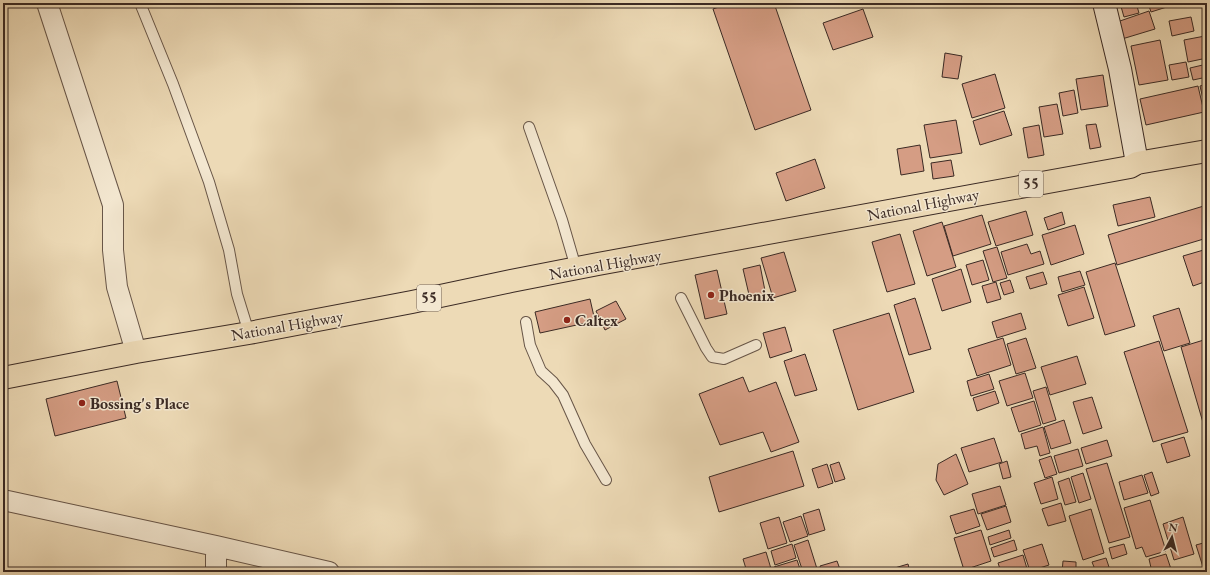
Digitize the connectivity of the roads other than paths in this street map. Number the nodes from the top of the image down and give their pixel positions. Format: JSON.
{"nodes":[{"id":1,"x":47,"y":3,"type":"edge"},
{"id":2,"x":140,"y":3,"type":"edge"},
{"id":3,"x":1104,"y":3,"type":"edge"},
{"id":4,"x":529,"y":127,"type":"dead end"},
{"id":5,"x":1207,"y":151,"type":"edge"},
{"id":6,"x":1137,"y":163,"type":"junction"},
{"id":7,"x":576,"y":268,"type":"junction"},
{"id":8,"x":681,"y":298,"type":"dead end"},
{"id":9,"x":526,"y":322,"type":"dead end"},
{"id":10,"x":249,"y":333,"type":"junction"},
{"id":11,"x":756,"y":346,"type":"dead end"},
{"id":12,"x":136,"y":352,"type":"junction"},
{"id":13,"x":3,"y":378,"type":"edge"},
{"id":14,"x":606,"y":480,"type":"dead end"},
{"id":15,"x":3,"y":500,"type":"edge"},
{"id":16,"x":216,"y":546,"type":"junction"},
{"id":17,"x":216,"y":572,"type":"edge"},
{"id":18,"x":329,"y":572,"type":"edge"}],
"edges":[{"from":1,"to":12,"type":"street"},
{"from":2,"to":10,"type":"lane"},
{"from":3,"to":6,"type":"street"},
{"from":4,"to":7,"type":"lane"},
{"from":5,"to":6,"type":"highway","name":"National Highway","number":"55"},
{"from":6,"to":7,"type":"highway","name":"National Highway","number":"55"},
{"from":7,"to":10,"type":"highway","name":"National Highway","number":"55"},
{"from":8,"to":11,"type":"lane"},
{"from":9,"to":14,"type":"lane"},
{"from":10,"to":12,"type":"highway","name":"National Highway","number":"55"},
{"from":12,"to":13,"type":"highway","name":"National Highway","number":"55"},
{"from":15,"to":16,"type":"street"},
{"from":16,"to":17,"type":"street"},
{"from":16,"to":18,"type":"street"}]}
